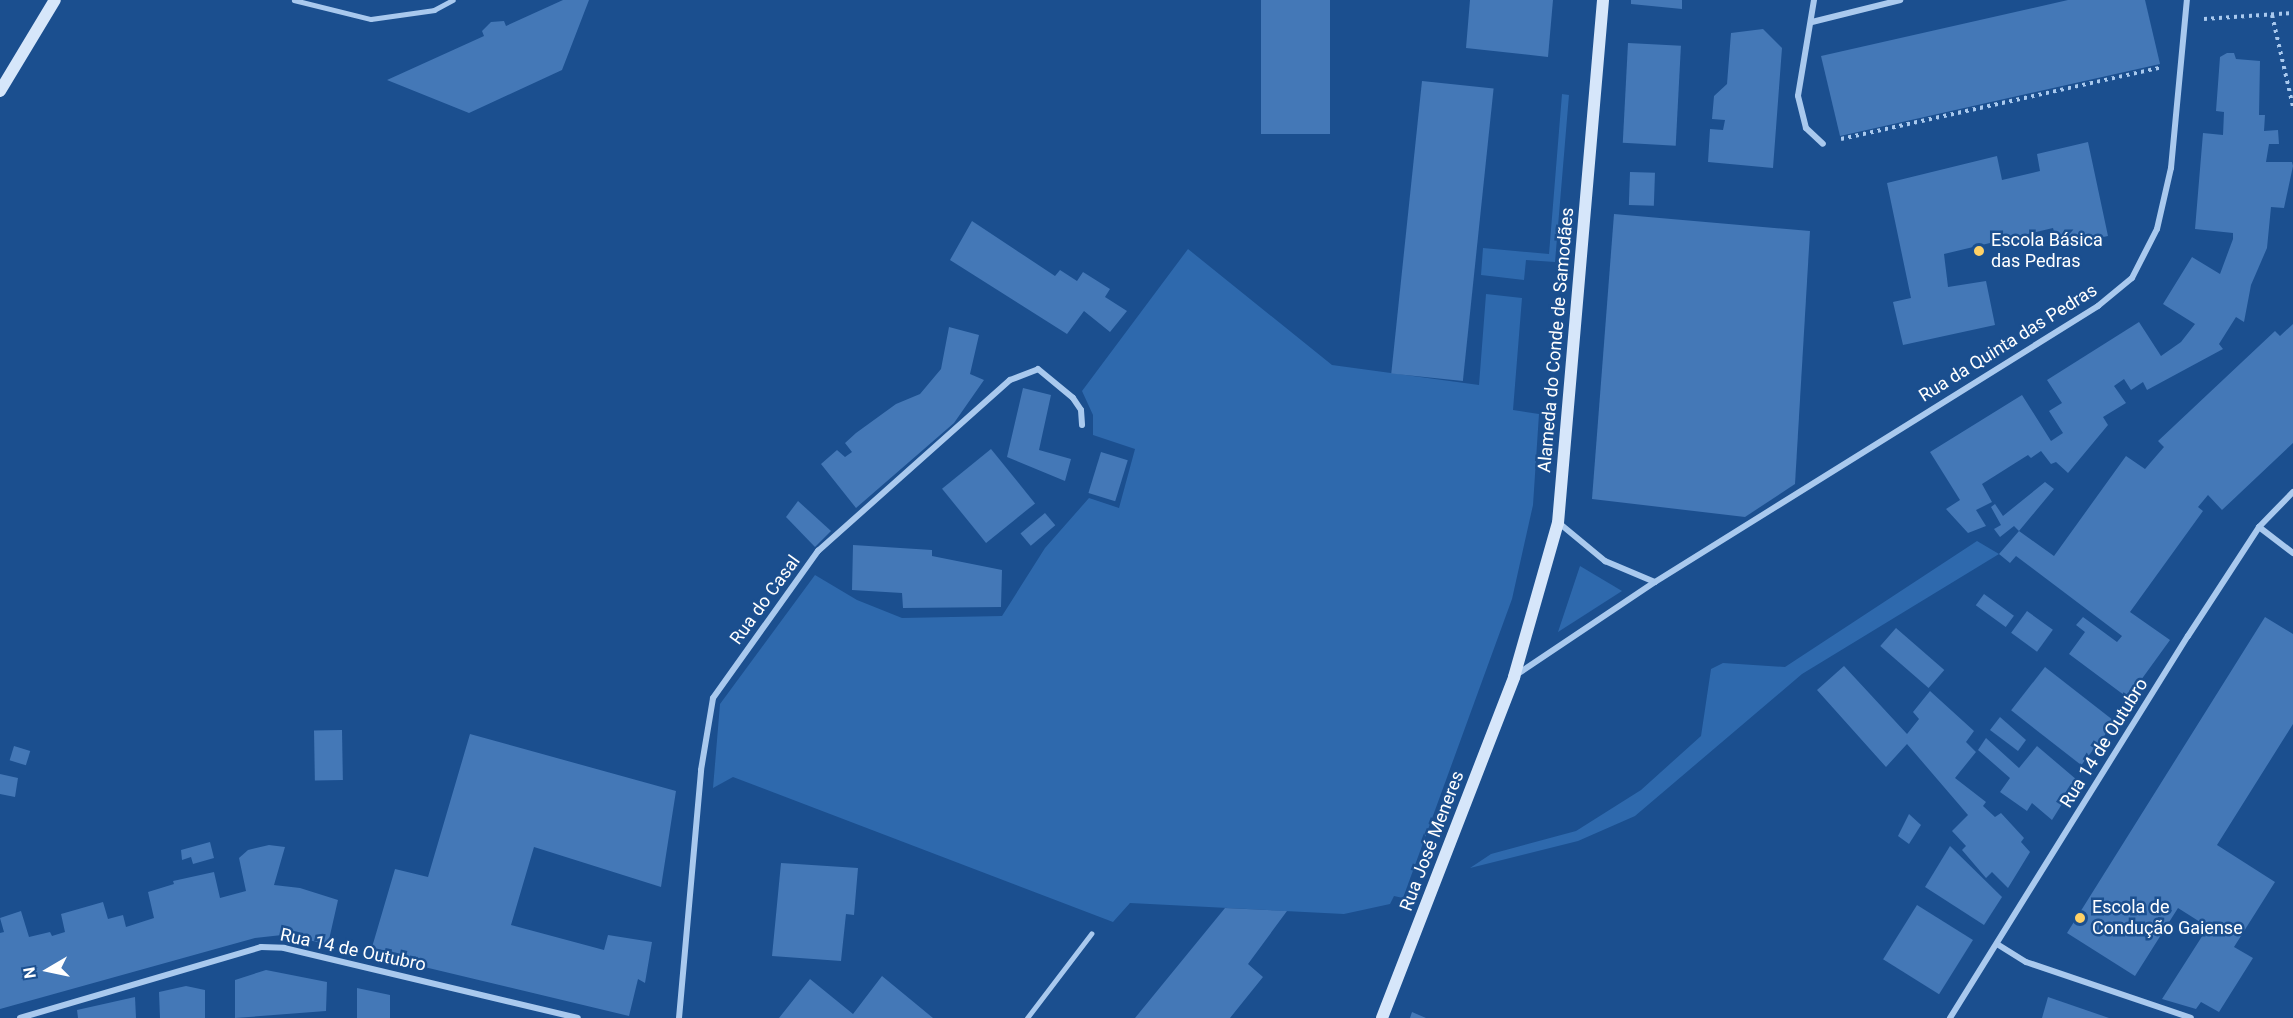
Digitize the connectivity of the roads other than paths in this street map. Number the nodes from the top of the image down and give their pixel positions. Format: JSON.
{"nodes":[{"id":1,"x":55,"y":0,"type":"edge"},
{"id":2,"x":294,"y":0,"type":"edge"},
{"id":3,"x":453,"y":0,"type":"edge"},
{"id":4,"x":1604,"y":0,"type":"edge"},
{"id":5,"x":1814,"y":0,"type":"edge"},
{"id":6,"x":1900,"y":0,"type":"edge"},
{"id":7,"x":2187,"y":0,"type":"edge"},
{"id":8,"x":1812,"y":22,"type":"junction"},
{"id":9,"x":0,"y":91,"type":"edge"},
{"id":10,"x":1823,"y":144,"type":"road end"},
{"id":11,"x":1082,"y":425,"type":"dead end"},
{"id":12,"x":2293,"y":492,"type":"edge"},
{"id":13,"x":1558,"y":522,"type":"junction"},
{"id":14,"x":2259,"y":527,"type":"junction"},
{"id":15,"x":2293,"y":554,"type":"edge"},
{"id":16,"x":1655,"y":582,"type":"junction"},
{"id":17,"x":1514,"y":677,"type":"junction"},
{"id":18,"x":1091,"y":934,"type":"dead end"},
{"id":19,"x":1997,"y":944,"type":"junction"},
{"id":20,"x":20,"y":1018,"type":"edge"},
{"id":21,"x":578,"y":1018,"type":"edge"},
{"id":22,"x":679,"y":1018,"type":"edge"},
{"id":23,"x":1027,"y":1018,"type":"edge"},
{"id":24,"x":1382,"y":1018,"type":"edge"},
{"id":25,"x":1950,"y":1018,"type":"edge"},
{"id":26,"x":2191,"y":1018,"type":"edge"}],
"edges":[{"from":1,"to":9,"type":"street"},
{"from":2,"to":3,"type":"lane"},
{"from":4,"to":13,"type":"street","name":"Alameda do Conde de Samodães"},
{"from":5,"to":8,"type":"street"},
{"from":6,"to":8,"type":"street"},
{"from":7,"to":16,"type":"street","name":"Rua da Quinta das Pedras"},
{"from":8,"to":10,"type":"street"},
{"from":11,"to":22,"type":"street","name":"Rua do Casal"},
{"from":12,"to":14,"type":"street","name":"Rua 14 de Outubro"},
{"from":13,"to":16,"type":"street"},
{"from":13,"to":17,"type":"street","name":"Alameda do Conde de Samodães"},
{"from":14,"to":15,"type":"street"},
{"from":14,"to":19,"type":"street","name":"Rua 14 de Outubro"},
{"from":16,"to":17,"type":"street","name":"Rua da Quinta das Pedras"},
{"from":17,"to":24,"type":"street","name":"Rua José Meneres"},
{"from":18,"to":23,"type":"lane"},
{"from":19,"to":25,"type":"street","name":"Rua 14 de Outubro"},
{"from":19,"to":26,"type":"street"},
{"from":20,"to":21,"type":"street","name":"Rua 14 de Outubro"}]}
